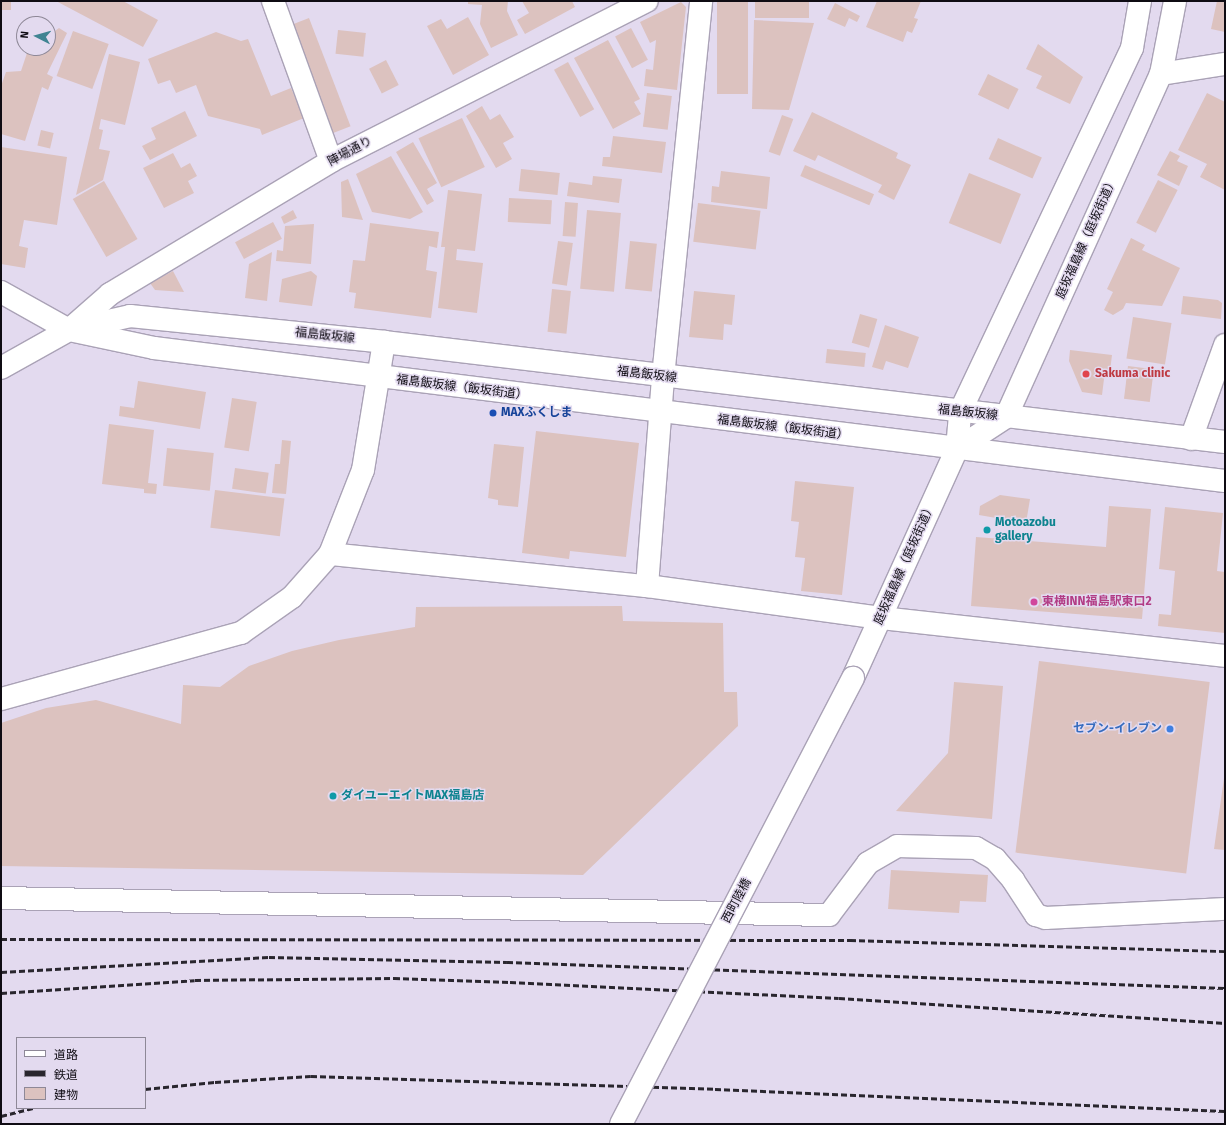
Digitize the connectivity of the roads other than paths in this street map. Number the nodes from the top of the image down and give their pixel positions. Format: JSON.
{"nodes":[{"id":1,"x":273,"y":1,"type":"edge"},
{"id":2,"x":647,"y":1,"type":"edge"},
{"id":3,"x":701,"y":1,"type":"edge"},
{"id":4,"x":1140,"y":1,"type":"edge"},
{"id":5,"x":1175,"y":1,"type":"edge"},
{"id":6,"x":1225,"y":64,"type":"edge"},
{"id":7,"x":1161,"y":74,"type":"junction"},
{"id":8,"x":331,"y":162,"type":"junction"},
{"id":9,"x":1,"y":292,"type":"edge"},
{"id":10,"x":69,"y":330,"type":"junction"},
{"id":11,"x":384,"y":342,"type":"junction"},
{"id":12,"x":1225,"y":345,"type":"edge"},
{"id":13,"x":1,"y":368,"type":"edge"},
{"id":14,"x":376,"y":377,"type":"junction"},
{"id":15,"x":663,"y":377,"type":"junction"},
{"id":16,"x":660,"y":412,"type":"junction"},
{"id":17,"x":960,"y":412,"type":"junction"},
{"id":18,"x":1006,"y":417,"type":"junction"},
{"id":19,"x":1192,"y":438,"type":"junction"},
{"id":20,"x":1225,"y":442,"type":"edge"},
{"id":21,"x":957,"y":449,"type":"junction"},
{"id":22,"x":1225,"y":481,"type":"edge"},
{"id":23,"x":330,"y":554,"type":"junction"},
{"id":24,"x":647,"y":586,"type":"junction"},
{"id":25,"x":881,"y":618,"type":"junction"},
{"id":26,"x":1225,"y":656,"type":"edge"},
{"id":27,"x":853,"y":678,"type":"joint"},
{"id":28,"x":1,"y":699,"type":"edge"},
{"id":29,"x":1,"y":898,"type":"edge"},
{"id":30,"x":1225,"y":909,"type":"edge"},
{"id":31,"x":621,"y":1124,"type":"edge"}],
"edges":[{"from":1,"to":8,"type":"street"},
{"from":2,"to":8,"type":"street","name":"陣場通り"},
{"from":3,"to":15,"type":"street"},
{"from":4,"to":17,"type":"street","name":"庭坂福島線（庭坂街道）"},
{"from":5,"to":7,"type":"street","name":"庭坂福島線（庭坂街道）"},
{"from":6,"to":7,"type":"street"},
{"from":7,"to":18,"type":"street","name":"庭坂福島線（庭坂街道）"},
{"from":8,"to":10,"type":"street","name":"陣場通り"},
{"from":9,"to":10,"type":"street","name":"福島飯坂線（飯坂街道）"},
{"from":10,"to":11,"type":"street","name":"福島飯坂線"},
{"from":10,"to":13,"type":"street"},
{"from":10,"to":14,"type":"street","name":"福島飯坂線（飯坂街道）"},
{"from":11,"to":14,"type":"street"},
{"from":11,"to":15,"type":"street","name":"福島飯坂線"},
{"from":12,"to":19,"type":"street"},
{"from":14,"to":16,"type":"street","name":"福島飯坂線（飯坂街道）"},
{"from":14,"to":23,"type":"street"},
{"from":15,"to":16,"type":"street"},
{"from":15,"to":17,"type":"street","name":"福島飯坂線"},
{"from":16,"to":21,"type":"street","name":"福島飯坂線（飯坂街道）"},
{"from":16,"to":24,"type":"street"},
{"from":17,"to":18,"type":"street","name":"福島飯坂線"},
{"from":17,"to":21,"type":"street","name":"庭坂福島線（庭坂街道）"},
{"from":18,"to":19,"type":"street","name":"福島飯坂線"},
{"from":18,"to":21,"type":"street"},
{"from":19,"to":20,"type":"street","name":"福島飯坂線"},
{"from":21,"to":22,"type":"street"},
{"from":21,"to":25,"type":"street","name":"庭坂福島線（庭坂街道）"},
{"from":23,"to":24,"type":"street"},
{"from":23,"to":28,"type":"street"},
{"from":24,"to":25,"type":"street"},
{"from":25,"to":26,"type":"street"},
{"from":25,"to":27,"type":"street","name":"庭坂福島線（庭坂街道）"},
{"from":27,"to":31,"type":"street","name":"西町陸橋","bridge":true},
{"from":29,"to":30,"type":"street"}]}
